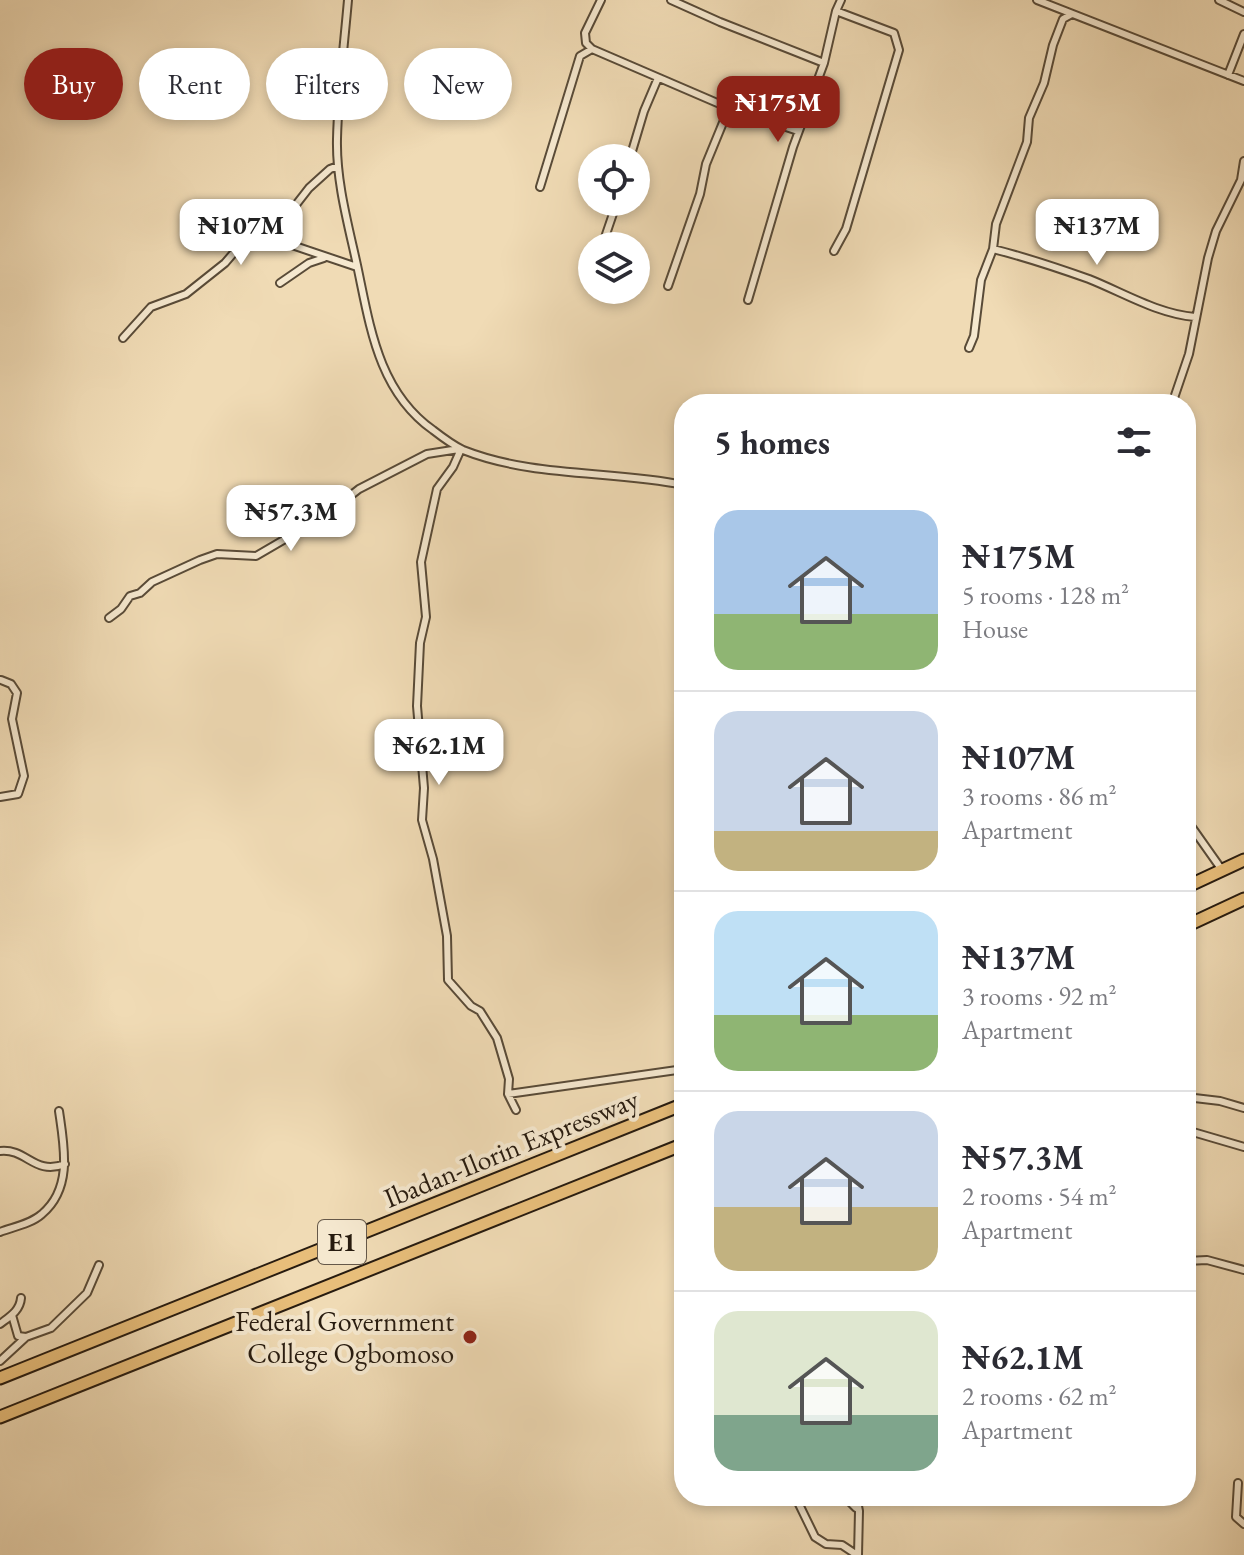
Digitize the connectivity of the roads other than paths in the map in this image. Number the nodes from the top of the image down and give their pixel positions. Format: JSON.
{"nodes":[{"id":1,"x":348,"y":0,"type":"edge"},
{"id":2,"x":601,"y":0,"type":"edge"},
{"id":3,"x":671,"y":0,"type":"edge"},
{"id":4,"x":841,"y":0,"type":"edge"},
{"id":5,"x":1037,"y":0,"type":"edge"},
{"id":6,"x":1219,"y":0,"type":"edge"},
{"id":7,"x":836,"y":11,"type":"junction"},
{"id":8,"x":1244,"y":12,"type":"edge"},
{"id":9,"x":1072,"y":14,"type":"junction"},
{"id":10,"x":1244,"y":34,"type":"edge"},
{"id":11,"x":592,"y":49,"type":"junction"},
{"id":12,"x":824,"y":63,"type":"junction"},
{"id":13,"x":1228,"y":75,"type":"junction"},
{"id":14,"x":658,"y":78,"type":"junction"},
{"id":15,"x":1244,"y":81,"type":"edge"},
{"id":16,"x":729,"y":108,"type":"junction"},
{"id":17,"x":798,"y":131,"type":"junction"},
{"id":18,"x":634,"y":144,"type":"edge"},
{"id":19,"x":1244,"y":161,"type":"edge"},
{"id":20,"x":338,"y":166,"type":"junction"},
{"id":21,"x":1242,"y":178,"type":"edge"},
{"id":22,"x":540,"y":187,"type":"dead end"},
{"id":23,"x":256,"y":241,"type":"junction"},
{"id":24,"x":993,"y":249,"type":"junction"},
{"id":25,"x":834,"y":251,"type":"dead end"},
{"id":26,"x":324,"y":258,"type":"junction"},
{"id":27,"x":357,"y":267,"type":"junction"},
{"id":28,"x":280,"y":283,"type":"dead end"},
{"id":29,"x":668,"y":286,"type":"dead end"},
{"id":30,"x":748,"y":300,"type":"dead end"},
{"id":31,"x":1195,"y":317,"type":"junction"},
{"id":32,"x":123,"y":338,"type":"dead end"},
{"id":33,"x":969,"y":348,"type":"dead end"},
{"id":34,"x":1175,"y":394,"type":"edge"},
{"id":35,"x":461,"y":449,"type":"junction"},
{"id":36,"x":674,"y":483,"type":"edge"},
{"id":37,"x":109,"y":618,"type":"dead end"},
{"id":38,"x":1,"y":680,"type":"edge"},
{"id":39,"x":0,"y":797,"type":"edge"},
{"id":40,"x":1196,"y":833,"type":"edge"},
{"id":41,"x":1244,"y":860,"type":"edge"},
{"id":42,"x":1222,"y":870,"type":"junction"},
{"id":43,"x":1196,"y":882,"type":"edge"},
{"id":44,"x":1244,"y":899,"type":"edge"},
{"id":45,"x":1196,"y":921,"type":"edge"},
{"id":46,"x":674,"y":1070,"type":"edge"},
{"id":47,"x":508,"y":1094,"type":"junction"},
{"id":48,"x":1196,"y":1098,"type":"edge"},
{"id":49,"x":674,"y":1108,"type":"edge"},
{"id":50,"x":1244,"y":1108,"type":"edge"},
{"id":51,"x":516,"y":1110,"type":"dead end"},
{"id":52,"x":59,"y":1111,"type":"dead end"},
{"id":53,"x":1196,"y":1133,"type":"edge"},
{"id":54,"x":1244,"y":1147,"type":"edge"},
{"id":55,"x":674,"y":1148,"type":"edge"},
{"id":56,"x":0,"y":1151,"type":"edge"},
{"id":57,"x":65,"y":1164,"type":"junction"},
{"id":58,"x":0,"y":1232,"type":"edge"},
{"id":59,"x":1196,"y":1261,"type":"edge"},
{"id":60,"x":99,"y":1265,"type":"dead end"},
{"id":61,"x":1244,"y":1270,"type":"edge"},
{"id":62,"x":21,"y":1298,"type":"dead end"},
{"id":63,"x":12,"y":1315,"type":"junction"},
{"id":64,"x":0,"y":1324,"type":"edge"},
{"id":65,"x":26,"y":1337,"type":"junction"},
{"id":66,"x":0,"y":1349,"type":"edge"},
{"id":67,"x":10,"y":1350,"type":"junction"},
{"id":68,"x":0,"y":1361,"type":"edge"},
{"id":69,"x":0,"y":1378,"type":"edge"},
{"id":70,"x":0,"y":1417,"type":"edge"},
{"id":71,"x":1238,"y":1483,"type":"dead end"},
{"id":72,"x":800,"y":1506,"type":"edge"},
{"id":73,"x":854,"y":1506,"type":"edge"},
{"id":74,"x":858,"y":1506,"type":"edge"},
{"id":75,"x":859,"y":1511,"type":"junction"},
{"id":76,"x":1244,"y":1524,"type":"edge"},
{"id":77,"x":857,"y":1555,"type":"edge"}],
"edges":[{"from":1,"to":20,"type":"street"},
{"from":2,"to":11,"type":"street"},
{"from":3,"to":12,"type":"street"},
{"from":4,"to":7,"type":"street"},
{"from":5,"to":9,"type":"street"},
{"from":6,"to":8,"type":"street"},
{"from":7,"to":12,"type":"street"},
{"from":7,"to":25,"type":"street"},
{"from":9,"to":13,"type":"street"},
{"from":9,"to":24,"type":"street"},
{"from":10,"to":13,"type":"street"},
{"from":11,"to":14,"type":"street"},
{"from":11,"to":22,"type":"street"},
{"from":12,"to":17,"type":"street"},
{"from":13,"to":15,"type":"street"},
{"from":14,"to":16,"type":"street"},
{"from":14,"to":18,"type":"street"},
{"from":16,"to":17,"type":"street"},
{"from":16,"to":29,"type":"street"},
{"from":17,"to":30,"type":"street"},
{"from":19,"to":21,"type":"street"},
{"from":20,"to":23,"type":"street"},
{"from":20,"to":27,"type":"street"},
{"from":21,"to":31,"type":"street"},
{"from":23,"to":26,"type":"street"},
{"from":23,"to":32,"type":"street"},
{"from":24,"to":31,"type":"street"},
{"from":24,"to":33,"type":"street"},
{"from":26,"to":27,"type":"street"},
{"from":26,"to":28,"type":"street"},
{"from":27,"to":35,"type":"street"},
{"from":31,"to":34,"type":"street"},
{"from":35,"to":36,"type":"street"},
{"from":35,"to":37,"type":"street"},
{"from":35,"to":47,"type":"street"},
{"from":38,"to":39,"type":"street"},
{"from":40,"to":42,"type":"street"},
{"from":41,"to":42,"type":"highway"},
{"from":42,"to":43,"type":"highway"},
{"from":44,"to":45,"type":"highway"},
{"from":46,"to":47,"type":"street"},
{"from":47,"to":51,"type":"street"},
{"from":48,"to":50,"type":"street"},
{"from":49,"to":69,"type":"highway","name":"Ibadan-Ilorin Expressway","number":"E1"},
{"from":52,"to":57,"type":"street"},
{"from":53,"to":54,"type":"street"},
{"from":55,"to":70,"type":"highway","number":"E1"},
{"from":56,"to":57,"type":"street"},
{"from":57,"to":58,"type":"street"},
{"from":59,"to":61,"type":"street"},
{"from":60,"to":65,"type":"street"},
{"from":62,"to":63,"type":"street"},
{"from":63,"to":64,"type":"street"},
{"from":63,"to":65,"type":"street"},
{"from":65,"to":67,"type":"street"},
{"from":66,"to":67,"type":"street"},
{"from":67,"to":68,"type":"street"},
{"from":71,"to":76,"type":"street"},
{"from":72,"to":77,"type":"street"},
{"from":73,"to":75,"type":"street"},
{"from":74,"to":75,"type":"street"},
{"from":75,"to":77,"type":"street"}]}
